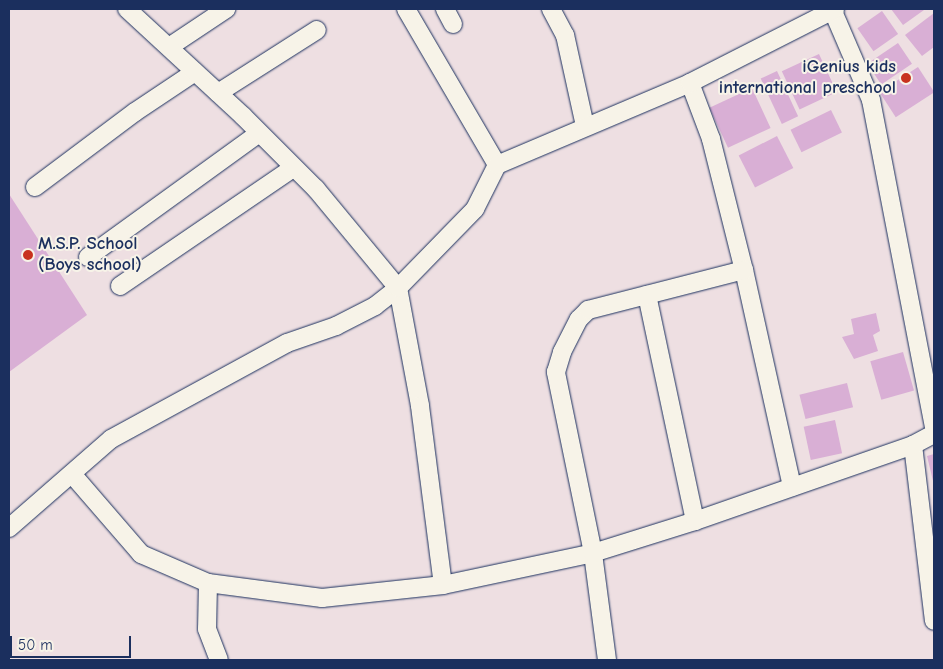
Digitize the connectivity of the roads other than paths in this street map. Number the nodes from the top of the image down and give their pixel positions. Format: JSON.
{"nodes":[{"id":1,"x":127,"y":9,"type":"edge"},
{"id":2,"x":226,"y":9,"type":"edge"},
{"id":3,"x":406,"y":9,"type":"edge"},
{"id":4,"x":551,"y":9,"type":"edge"},
{"id":5,"x":833,"y":9,"type":"edge"},
{"id":6,"x":318,"y":30,"type":"dead end"},
{"id":7,"x":169,"y":47,"type":"junction"},
{"id":8,"x":195,"y":72,"type":"junction"},
{"id":9,"x":690,"y":82,"type":"junction"},
{"id":10,"x":218,"y":93,"type":"junction"},
{"id":11,"x":585,"y":126,"type":"junction"},
{"id":12,"x":259,"y":133,"type":"junction"},
{"id":13,"x":497,"y":165,"type":"junction"},
{"id":14,"x":293,"y":168,"type":"junction"},
{"id":15,"x":35,"y":186,"type":"dead end"},
{"id":16,"x":88,"y":257,"type":"dead end"},
{"id":17,"x":744,"y":270,"type":"junction"},
{"id":18,"x":120,"y":286,"type":"dead end"},
{"id":19,"x":398,"y":288,"type":"junction"},
{"id":20,"x":647,"y":295,"type":"junction"},
{"id":21,"x":934,"y":427,"type":"edge"},
{"id":22,"x":934,"y":434,"type":"edge"},
{"id":23,"x":913,"y":445,"type":"junction"},
{"id":24,"x":72,"y":474,"type":"junction"},
{"id":25,"x":792,"y":487,"type":"junction"},
{"id":26,"x":695,"y":521,"type":"junction"},
{"id":27,"x":9,"y":528,"type":"edge"},
{"id":28,"x":931,"y":552,"type":"edge"},
{"id":29,"x":593,"y":553,"type":"junction"},
{"id":30,"x":208,"y":583,"type":"junction"},
{"id":31,"x":443,"y":585,"type":"junction"},
{"id":32,"x":934,"y":621,"type":"edge"},
{"id":33,"x":219,"y":660,"type":"edge"},
{"id":34,"x":607,"y":660,"type":"edge"}],
"edges":[{"from":1,"to":7,"type":"street"},
{"from":2,"to":7,"type":"street"},
{"from":3,"to":13,"type":"street"},
{"from":4,"to":11,"type":"street"},
{"from":5,"to":9,"type":"street"},
{"from":5,"to":21,"type":"street"},
{"from":6,"to":10,"type":"street"},
{"from":7,"to":8,"type":"street"},
{"from":8,"to":10,"type":"street"},
{"from":8,"to":15,"type":"street"},
{"from":9,"to":11,"type":"street"},
{"from":9,"to":17,"type":"street"},
{"from":10,"to":12,"type":"street"},
{"from":11,"to":13,"type":"street"},
{"from":12,"to":14,"type":"street"},
{"from":12,"to":16,"type":"street"},
{"from":13,"to":19,"type":"street"},
{"from":14,"to":18,"type":"street"},
{"from":14,"to":19,"type":"street"},
{"from":17,"to":20,"type":"street"},
{"from":17,"to":25,"type":"street"},
{"from":19,"to":24,"type":"street"},
{"from":19,"to":31,"type":"street"},
{"from":20,"to":26,"type":"street"},
{"from":20,"to":29,"type":"street"},
{"from":22,"to":23,"type":"street"},
{"from":23,"to":25,"type":"street"},
{"from":23,"to":28,"type":"street"},
{"from":24,"to":27,"type":"street"},
{"from":24,"to":30,"type":"street"},
{"from":25,"to":26,"type":"street"},
{"from":26,"to":29,"type":"street"},
{"from":28,"to":32,"type":"street"},
{"from":29,"to":31,"type":"street"},
{"from":29,"to":34,"type":"street"},
{"from":30,"to":31,"type":"street"},
{"from":30,"to":33,"type":"street"}]}
